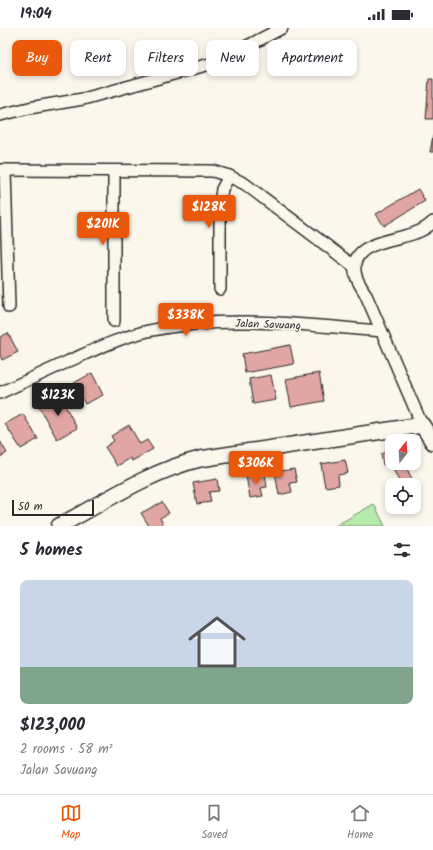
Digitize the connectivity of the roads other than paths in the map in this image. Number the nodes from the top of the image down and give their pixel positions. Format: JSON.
{"nodes":[{"id":1,"x":282,"y":28,"type":"edge"},
{"id":2,"x":0,"y":115,"type":"edge"},
{"id":3,"x":3,"y":170,"type":"edge"},
{"id":4,"x":114,"y":171,"type":"junction"},
{"id":5,"x":229,"y":176,"type":"junction"},
{"id":6,"x":430,"y":228,"type":"edge"},
{"id":7,"x":355,"y":267,"type":"junction"},
{"id":8,"x":220,"y":289,"type":"dead end"},
{"id":9,"x":9,"y":306,"type":"dead end"},
{"id":10,"x":114,"y":321,"type":"dead end"},
{"id":11,"x":381,"y":331,"type":"junction"},
{"id":12,"x":0,"y":393,"type":"edge"},
{"id":13,"x":422,"y":425,"type":"junction"},
{"id":14,"x":433,"y":442,"type":"edge"},
{"id":15,"x":59,"y":526,"type":"edge"}],
"edges":[{"from":1,"to":2,"type":"street"},
{"from":3,"to":4,"type":"street"},
{"from":3,"to":9,"type":"street"},
{"from":4,"to":5,"type":"street"},
{"from":4,"to":10,"type":"street"},
{"from":5,"to":7,"type":"street"},
{"from":5,"to":8,"type":"street"},
{"from":6,"to":7,"type":"street"},
{"from":7,"to":11,"type":"street"},
{"from":11,"to":12,"type":"street","name":"Jalan Savuang"},
{"from":11,"to":13,"type":"street"},
{"from":13,"to":14,"type":"main road"},
{"from":13,"to":15,"type":"main road"}]}
